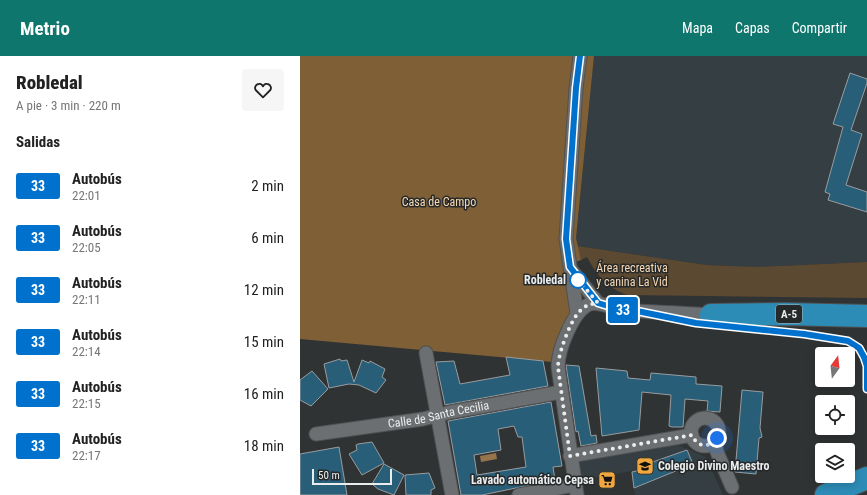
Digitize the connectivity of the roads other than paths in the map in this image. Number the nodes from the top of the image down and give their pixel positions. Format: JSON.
{"nodes":[{"id":1,"x":580,"y":56,"type":"edge"},
{"id":2,"x":570,"y":267,"type":"junction"},
{"id":3,"x":602,"y":305,"type":"junction"},
{"id":4,"x":711,"y":315,"type":"junction"},
{"id":5,"x":576,"y":316,"type":"junction"},
{"id":6,"x":867,"y":316,"type":"edge"},
{"id":7,"x":867,"y":326,"type":"edge"},
{"id":8,"x":426,"y":353,"type":"dead end"},
{"id":9,"x":561,"y":392,"type":"junction"},
{"id":10,"x":437,"y":415,"type":"junction"},
{"id":11,"x":316,"y":434,"type":"dead end"},
{"id":12,"x":692,"y":435,"type":"junction"},
{"id":13,"x":715,"y":442,"type":"junction"},
{"id":14,"x":570,"y":456,"type":"junction"},
{"id":15,"x":867,"y":478,"type":"edge"},
{"id":16,"x":732,"y":487,"type":"dead end"},
{"id":17,"x":576,"y":490,"type":"edge"},
{"id":18,"x":867,"y":491,"type":"edge"},
{"id":19,"x":452,"y":495,"type":"edge"},
{"id":20,"x":518,"y":495,"type":"edge"},
{"id":21,"x":826,"y":495,"type":"edge"},
{"id":22,"x":860,"y":495,"type":"edge"}],
"edges":[{"from":1,"to":2,"type":"street"},
{"from":2,"to":3,"type":"street"},
{"from":2,"to":5,"type":"street"},
{"from":3,"to":4,"type":"street"},
{"from":3,"to":5,"type":"street"},
{"from":4,"to":6,"type":"highway","number":"A-5"},
{"from":4,"to":7,"type":"street"},
{"from":5,"to":9,"type":"street"},
{"from":8,"to":10,"type":"street"},
{"from":9,"to":10,"type":"street","name":"Calle de Santa Cecilia"},
{"from":9,"to":14,"type":"street"},
{"from":10,"to":11,"type":"street","name":"Calle de Santa Cecilia"},
{"from":10,"to":19,"type":"street"},
{"from":12,"to":13,"type":"street"},
{"from":12,"to":13,"type":"street"},
{"from":12,"to":14,"type":"street"},
{"from":13,"to":16,"type":"street"},
{"from":14,"to":17,"type":"street"},
{"from":15,"to":21,"type":"highway"},
{"from":17,"to":20,"type":"street"},
{"from":18,"to":22,"type":"highway"}]}
